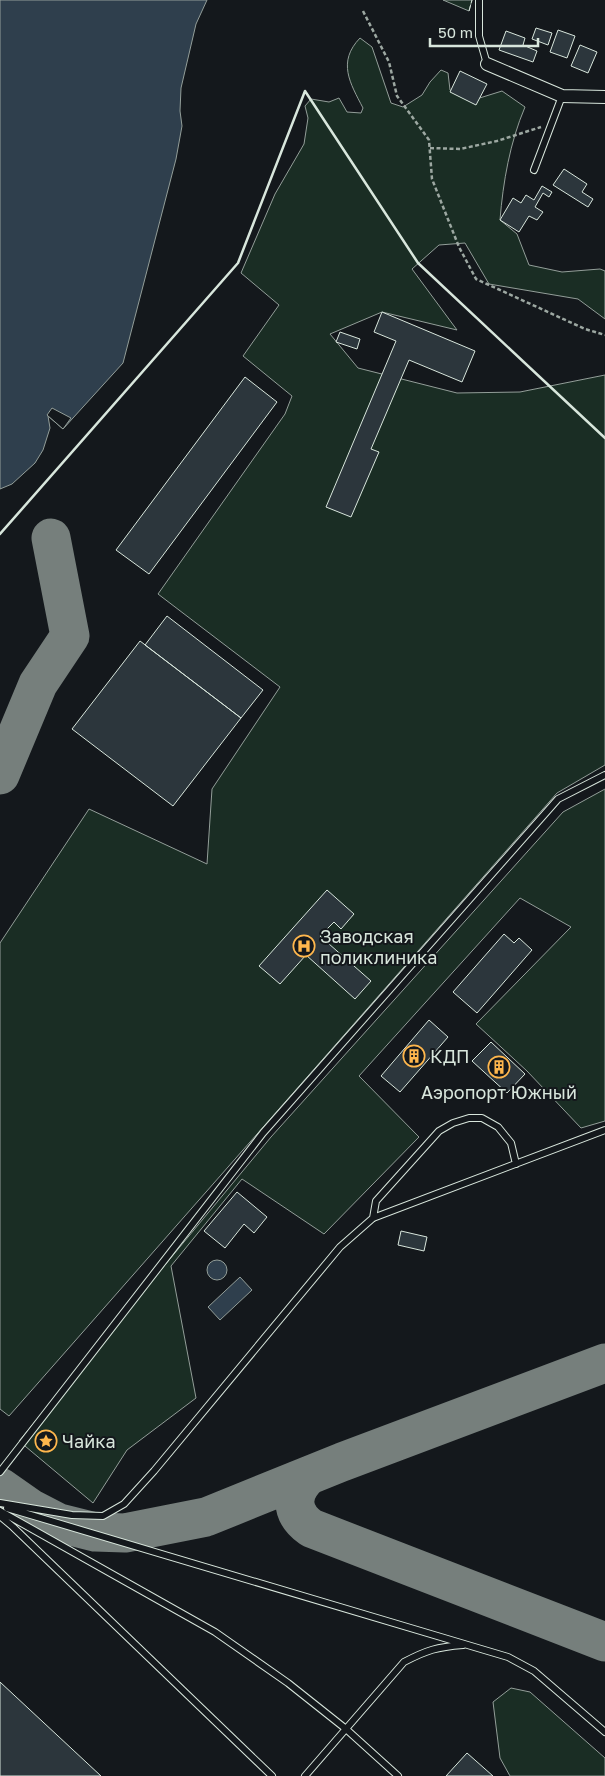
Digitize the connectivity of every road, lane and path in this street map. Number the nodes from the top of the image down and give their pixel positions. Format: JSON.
{"nodes":[{"id":1,"x":479,"y":0,"type":"edge"},
{"id":2,"x":363,"y":11,"type":"dead end"},
{"id":3,"x":487,"y":64,"type":"joint"},
{"id":4,"x":562,"y":96,"type":"junction"},
{"id":5,"x":605,"y":97,"type":"edge"},
{"id":6,"x":552,"y":123,"type":"junction"},
{"id":7,"x":430,"y":148,"type":"junction"},
{"id":8,"x":534,"y":170,"type":"dead end"},
{"id":9,"x":605,"y":336,"type":"edge"},
{"id":10,"x":605,"y":775,"type":"edge"},
{"id":11,"x":605,"y":1130,"type":"edge"},
{"id":12,"x":516,"y":1164,"type":"junction"},
{"id":13,"x":373,"y":1218,"type":"junction"},
{"id":14,"x":0,"y":1472,"type":"edge"},
{"id":15,"x":0,"y":1504,"type":"edge"},
{"id":16,"x":0,"y":1512,"type":"edge"},
{"id":17,"x":0,"y":1516,"type":"edge"},
{"id":18,"x":469,"y":1645,"type":"junction"},
{"id":19,"x":346,"y":1729,"type":"junction"},
{"id":20,"x":605,"y":1732,"type":"edge"},
{"id":21,"x":272,"y":1776,"type":"edge"},
{"id":22,"x":304,"y":1776,"type":"edge"},
{"id":23,"x":398,"y":1776,"type":"edge"}],
"edges":[{"from":1,"to":3,"type":"lane"},
{"from":2,"to":7,"type":"path"},
{"from":3,"to":4,"type":"street"},
{"from":4,"to":5,"type":"street"},
{"from":4,"to":6,"type":"lane"},
{"from":6,"to":7,"type":"path"},
{"from":6,"to":8,"type":"lane"},
{"from":7,"to":9,"type":"path"},
{"from":10,"to":14,"type":"lane"},
{"from":11,"to":12,"type":"lane"},
{"from":12,"to":13,"type":"lane"},
{"from":12,"to":13,"type":"lane"},
{"from":13,"to":15,"type":"lane"},
{"from":15,"to":18,"type":"lane"},
{"from":16,"to":19,"type":"lane"},
{"from":17,"to":21,"type":"lane"},
{"from":18,"to":19,"type":"lane"},
{"from":18,"to":20,"type":"lane"},
{"from":19,"to":22,"type":"lane"},
{"from":19,"to":23,"type":"lane"}]}
